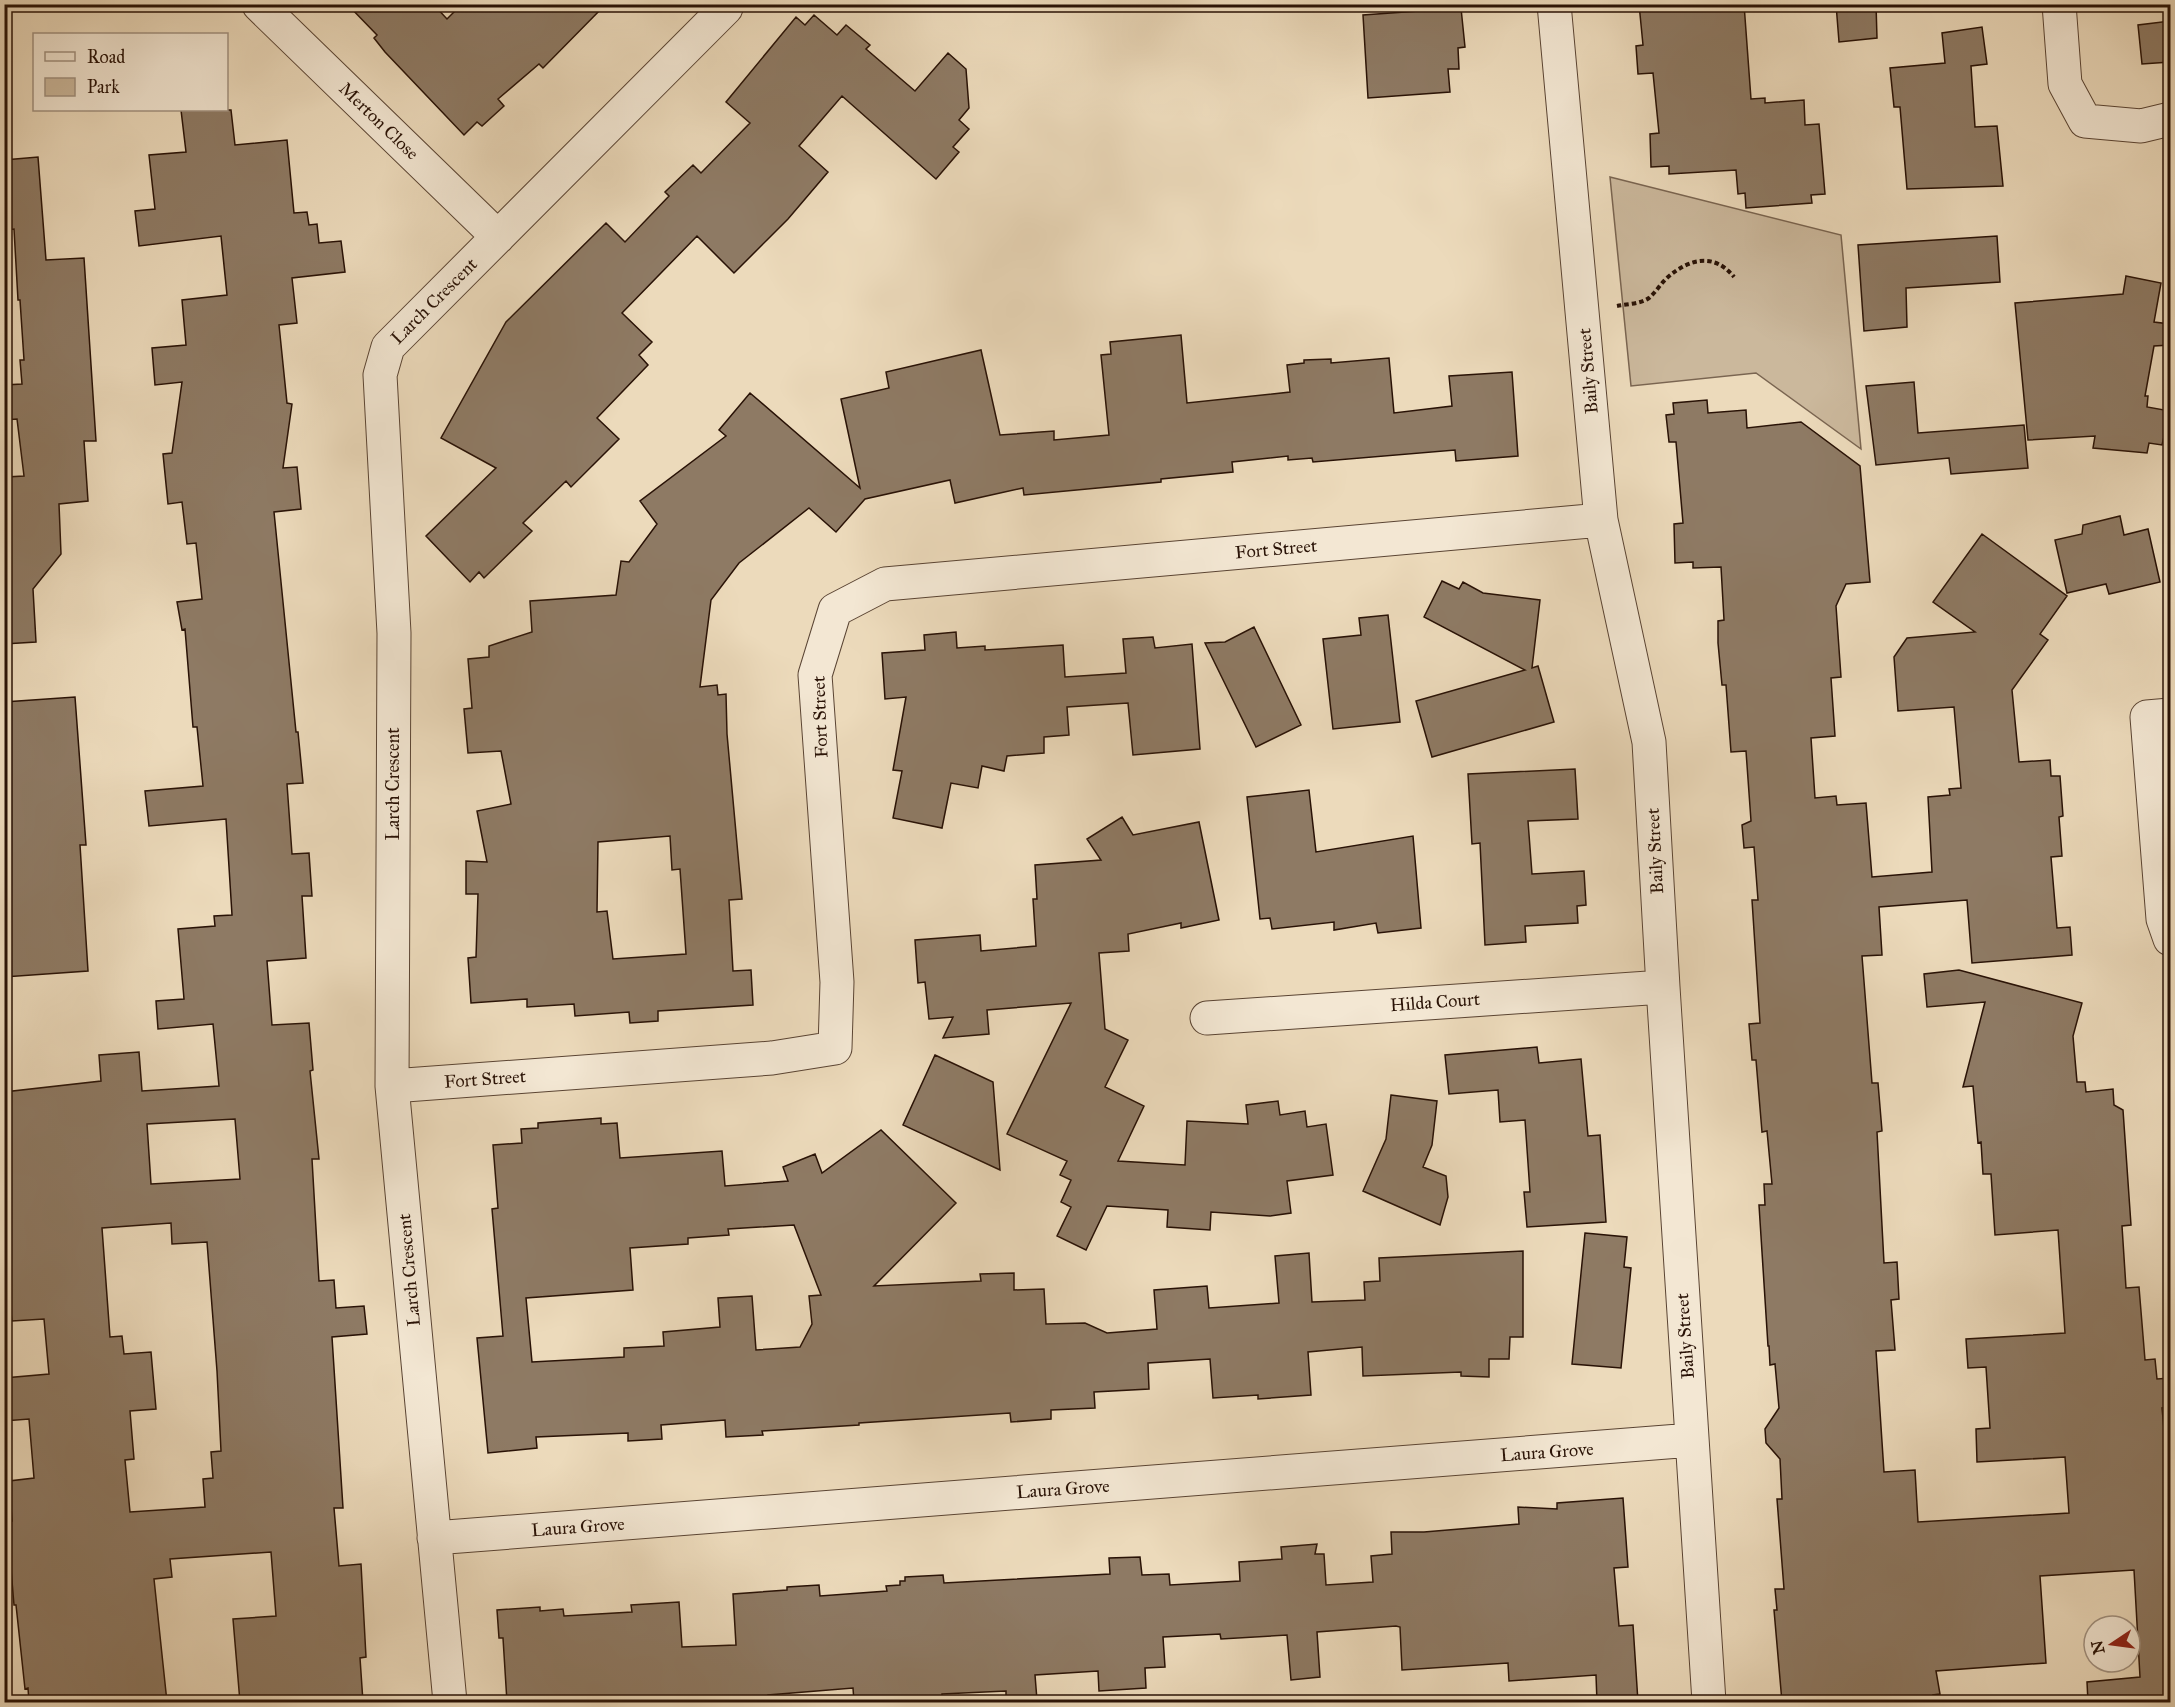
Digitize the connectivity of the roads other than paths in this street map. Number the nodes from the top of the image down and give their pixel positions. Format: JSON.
{"nodes":[{"id":1,"x":727,"y":4,"type":"edge"},
{"id":2,"x":1554,"y":4,"type":"edge"},
{"id":3,"x":2059,"y":4,"type":"edge"},
{"id":4,"x":259,"y":5,"type":"edge"},
{"id":5,"x":2156,"y":122,"type":"edge"},
{"id":6,"x":498,"y":237,"type":"junction"},
{"id":7,"x":1601,"y":520,"type":"junction"},
{"id":8,"x":2159,"y":716,"type":"edge"},
{"id":9,"x":2170,"y":939,"type":"edge"},
{"id":10,"x":1663,"y":987,"type":"junction"},
{"id":11,"x":1207,"y":1017,"type":"dead end"},
{"id":12,"x":392,"y":1086,"type":"junction"},
{"id":13,"x":1692,"y":1440,"type":"junction"},
{"id":14,"x":434,"y":1538,"type":"junction"},
{"id":15,"x":450,"y":1702,"type":"edge"},
{"id":16,"x":1709,"y":1702,"type":"edge"}],
"edges":[{"from":1,"to":6,"type":"street","name":"Larch Crescent"},
{"from":2,"to":7,"type":"street","name":"Baily Street"},
{"from":3,"to":5,"type":"street"},
{"from":4,"to":6,"type":"street","name":"Merton Close"},
{"from":6,"to":12,"type":"street","name":"Larch Crescent"},
{"from":7,"to":10,"type":"street","name":"Baily Street"},
{"from":7,"to":12,"type":"street","name":"Fort Street"},
{"from":8,"to":9,"type":"street"},
{"from":10,"to":11,"type":"street","name":"Hilda Court"},
{"from":10,"to":13,"type":"street","name":"Baily Street"},
{"from":12,"to":14,"type":"street","name":"Larch Crescent"},
{"from":13,"to":14,"type":"street","name":"Laura Grove"},
{"from":13,"to":16,"type":"street","name":"Baily Street"},
{"from":14,"to":15,"type":"street","name":"Larch Crescent"}]}
